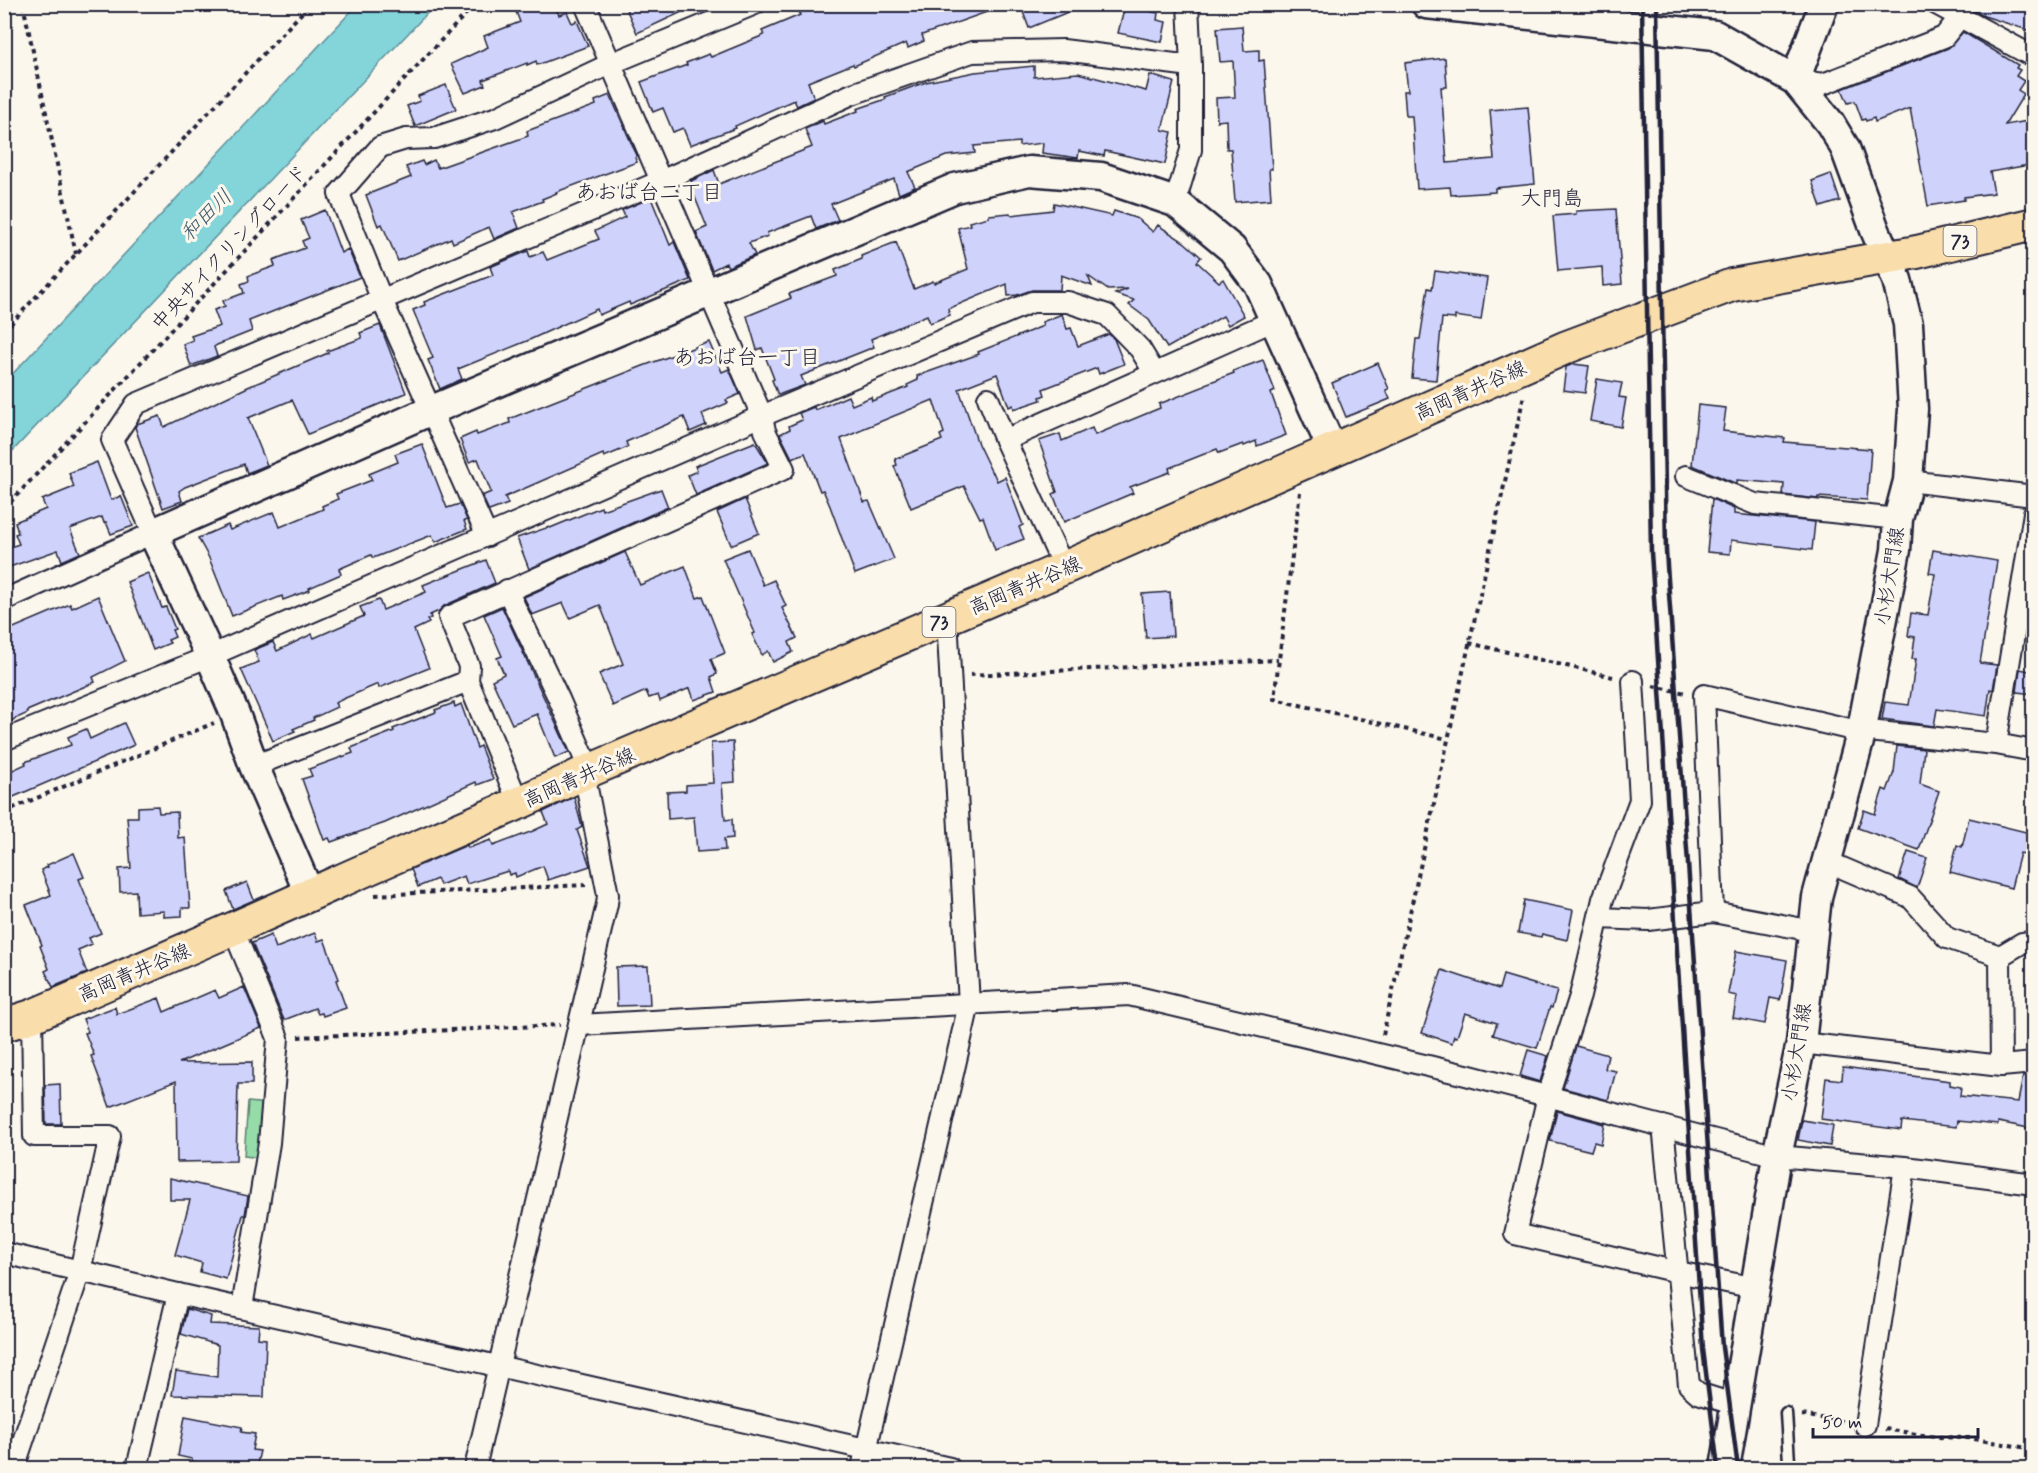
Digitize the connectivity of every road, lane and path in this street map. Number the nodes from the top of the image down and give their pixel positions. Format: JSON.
{"nodes":[{"id":1,"x":23,"y":4,"type":"edge"},
{"id":2,"x":310,"y":4,"type":"edge"},
{"id":3,"x":475,"y":4,"type":"edge"},
{"id":4,"x":585,"y":4,"type":"edge"},
{"id":5,"x":755,"y":4,"type":"edge"},
{"id":6,"x":1188,"y":4,"type":"edge"},
{"id":7,"x":1426,"y":4,"type":"edge"},
{"id":8,"x":1824,"y":4,"type":"edge"},
{"id":9,"x":1936,"y":4,"type":"edge"},
{"id":10,"x":723,"y":11,"type":"edge"},
{"id":11,"x":1960,"y":17,"type":"junction"},
{"id":12,"x":2034,"y":57,"type":"edge"},
{"id":13,"x":610,"y":64,"type":"junction"},
{"id":14,"x":1191,"y":66,"type":"junction"},
{"id":15,"x":1795,"y":80,"type":"junction"},
{"id":16,"x":661,"y":181,"type":"junction"},
{"id":17,"x":1175,"y":202,"type":"junction"},
{"id":18,"x":2034,"y":224,"type":"edge"},
{"id":19,"x":76,"y":254,"type":"junction"},
{"id":20,"x":1886,"y":256,"type":"junction"},
{"id":21,"x":710,"y":293,"type":"junction"},
{"id":22,"x":382,"y":300,"type":"junction"},
{"id":23,"x":1275,"y":320,"type":"junction"},
{"id":24,"x":4,"y":331,"type":"edge"},
{"id":25,"x":1523,"y":367,"type":"junction"},
{"id":26,"x":1154,"y":372,"type":"junction"},
{"id":27,"x":988,"y":398,"type":"dead end"},
{"id":28,"x":432,"y":410,"type":"junction"},
{"id":29,"x":762,"y":416,"type":"junction"},
{"id":30,"x":1005,"y":440,"type":"junction"},
{"id":31,"x":1333,"y":451,"type":"junction"},
{"id":32,"x":1298,"y":466,"type":"junction"},
{"id":33,"x":1686,"y":476,"type":"dead end"},
{"id":34,"x":1908,"y":481,"type":"junction"},
{"id":35,"x":2034,"y":496,"type":"edge"},
{"id":36,"x":4,"y":509,"type":"edge"},
{"id":37,"x":2034,"y":513,"type":"edge"},
{"id":38,"x":1898,"y":519,"type":"junction"},
{"id":39,"x":153,"y":533,"type":"junction"},
{"id":40,"x":487,"y":536,"type":"junction"},
{"id":41,"x":1064,"y":568,"type":"junction"},
{"id":42,"x":507,"y":590,"type":"junction"},
{"id":43,"x":4,"y":600,"type":"edge"},
{"id":44,"x":947,"y":618,"type":"junction"},
{"id":45,"x":2025,"y":628,"type":"edge"},
{"id":46,"x":1469,"y":643,"type":"junction"},
{"id":47,"x":210,"y":656,"type":"junction"},
{"id":48,"x":1278,"y":660,"type":"junction"},
{"id":49,"x":950,"y":676,"type":"junction"},
{"id":50,"x":468,"y":681,"type":"junction"},
{"id":51,"x":1633,"y":681,"type":"junction"},
{"id":52,"x":1704,"y":699,"type":"junction"},
{"id":53,"x":235,"y":714,"type":"junction"},
{"id":54,"x":1862,"y":729,"type":"junction"},
{"id":55,"x":1447,"y":739,"type":"junction"},
{"id":56,"x":4,"y":740,"type":"edge"},
{"id":57,"x":1996,"y":744,"type":"junction"},
{"id":58,"x":2034,"y":751,"type":"edge"},
{"id":59,"x":254,"y":766,"type":"junction"},
{"id":60,"x":587,"y":772,"type":"junction"},
{"id":61,"x":519,"y":804,"type":"junction"},
{"id":62,"x":4,"y":812,"type":"edge"},
{"id":63,"x":1826,"y":861,"type":"junction"},
{"id":64,"x":605,"y":884,"type":"junction"},
{"id":65,"x":310,"y":895,"type":"junction"},
{"id":66,"x":368,"y":896,"type":"dead end"},
{"id":67,"x":1713,"y":912,"type":"junction"},
{"id":68,"x":1599,"y":918,"type":"junction"},
{"id":69,"x":234,"y":929,"type":"junction"},
{"id":70,"x":1813,"y":931,"type":"junction"},
{"id":71,"x":2034,"y":942,"type":"edge"},
{"id":72,"x":2000,"y":956,"type":"junction"},
{"id":73,"x":969,"y":1004,"type":"junction"},
{"id":74,"x":18,"y":1020,"type":"edge"},
{"id":75,"x":579,"y":1025,"type":"junction"},
{"id":76,"x":278,"y":1038,"type":"junction"},
{"id":77,"x":1800,"y":1043,"type":"junction"},
{"id":78,"x":1379,"y":1054,"type":"junction"},
{"id":79,"x":2034,"y":1063,"type":"edge"},
{"id":80,"x":2001,"y":1066,"type":"junction"},
{"id":81,"x":1548,"y":1096,"type":"junction"},
{"id":82,"x":1663,"y":1126,"type":"junction"},
{"id":83,"x":1777,"y":1156,"type":"junction"},
{"id":84,"x":1905,"y":1167,"type":"junction"},
{"id":85,"x":2034,"y":1184,"type":"edge"},
{"id":86,"x":4,"y":1253,"type":"edge"},
{"id":87,"x":80,"y":1271,"type":"junction"},
{"id":88,"x":1678,"y":1272,"type":"junction"},
{"id":89,"x":1755,"y":1288,"type":"junction"},
{"id":90,"x":178,"y":1294,"type":"junction"},
{"id":91,"x":242,"y":1308,"type":"junction"},
{"id":92,"x":498,"y":1366,"type":"junction"},
{"id":93,"x":1736,"y":1405,"type":"junction"},
{"id":94,"x":1786,"y":1413,"type":"dead end"},
{"id":95,"x":1865,"y":1425,"type":"dead end"},
{"id":96,"x":867,"y":1448,"type":"junction"},
{"id":97,"x":14,"y":1468,"type":"edge"},
{"id":98,"x":137,"y":1468,"type":"edge"},
{"id":99,"x":474,"y":1468,"type":"edge"},
{"id":100,"x":862,"y":1468,"type":"edge"},
{"id":101,"x":950,"y":1468,"type":"edge"},
{"id":102,"x":1725,"y":1468,"type":"edge"},
{"id":103,"x":1783,"y":1468,"type":"edge"}],
"edges":[{"from":1,"to":19,"type":"path"},
{"from":2,"to":19,"type":"path"},
{"from":3,"to":36,"type":"path","name":"中央サイクリングロード"},
{"from":4,"to":13,"type":"street"},
{"from":5,"to":10,"type":"street"},
{"from":6,"to":14,"type":"street"},
{"from":7,"to":15,"type":"street","name":"小杉大門線"},
{"from":8,"to":15,"type":"street"},
{"from":9,"to":11,"type":"street"},
{"from":10,"to":13,"type":"street"},
{"from":11,"to":12,"type":"street"},
{"from":11,"to":15,"type":"street"},
{"from":13,"to":16,"type":"street"},
{"from":13,"to":22,"type":"street"},
{"from":14,"to":16,"type":"street"},
{"from":14,"to":17,"type":"street"},
{"from":15,"to":20,"type":"street","name":"小杉大門線"},
{"from":16,"to":21,"type":"street"},
{"from":16,"to":22,"type":"street"},
{"from":17,"to":21,"type":"street"},
{"from":17,"to":23,"type":"street"},
{"from":18,"to":20,"type":"main road","name":"高岡青井谷線","number":"73"},
{"from":19,"to":24,"type":"path"},
{"from":20,"to":25,"type":"main road","name":"高岡青井谷線","number":"73"},
{"from":20,"to":34,"type":"street","name":"小杉大門線"},
{"from":21,"to":28,"type":"street"},
{"from":21,"to":29,"type":"street"},
{"from":22,"to":28,"type":"street"},
{"from":22,"to":39,"type":"street"},
{"from":23,"to":26,"type":"street"},
{"from":23,"to":31,"type":"street"},
{"from":25,"to":31,"type":"main road","name":"高岡青井谷線","number":"73"},
{"from":25,"to":46,"type":"path"},
{"from":26,"to":29,"type":"street"},
{"from":26,"to":30,"type":"street"},
{"from":27,"to":30,"type":"street"},
{"from":28,"to":39,"type":"street"},
{"from":28,"to":40,"type":"street"},
{"from":29,"to":40,"type":"street"},
{"from":29,"to":42,"type":"street"},
{"from":30,"to":41,"type":"street"},
{"from":31,"to":32,"type":"main road","name":"高岡青井谷線","number":"73"},
{"from":32,"to":41,"type":"main road","name":"高岡青井谷線","number":"73"},
{"from":32,"to":48,"type":"path"},
{"from":33,"to":38,"type":"street"},
{"from":34,"to":35,"type":"street"},
{"from":34,"to":38,"type":"street","name":"小杉大門線"},
{"from":37,"to":45,"type":"street"},
{"from":38,"to":54,"type":"street","name":"小杉大門線"},
{"from":39,"to":43,"type":"street"},
{"from":39,"to":47,"type":"street"},
{"from":40,"to":47,"type":"street"},
{"from":41,"to":44,"type":"main road","name":"高岡青井谷線","number":"73"},
{"from":42,"to":50,"type":"street"},
{"from":42,"to":60,"type":"street"},
{"from":44,"to":49,"type":"street"},
{"from":44,"to":60,"type":"main road","name":"高岡青井谷線","number":"73"},
{"from":45,"to":57,"type":"street"},
{"from":46,"to":51,"type":"path"},
{"from":46,"to":55,"type":"path"},
{"from":47,"to":53,"type":"street"},
{"from":47,"to":56,"type":"street"},
{"from":48,"to":49,"type":"path"},
{"from":48,"to":55,"type":"path"},
{"from":49,"to":73,"type":"street"},
{"from":50,"to":59,"type":"street"},
{"from":50,"to":61,"type":"street"},
{"from":51,"to":52,"type":"path"},
{"from":51,"to":68,"type":"street"},
{"from":52,"to":54,"type":"street"},
{"from":52,"to":67,"type":"street"},
{"from":53,"to":59,"type":"street"},
{"from":53,"to":62,"type":"path"},
{"from":54,"to":57,"type":"street"},
{"from":54,"to":63,"type":"street","name":"小杉大門線"},
{"from":55,"to":78,"type":"path"},
{"from":57,"to":58,"type":"street"},
{"from":59,"to":65,"type":"street"},
{"from":60,"to":61,"type":"main road","name":"高岡青井谷線","number":"73"},
{"from":60,"to":64,"type":"street"},
{"from":61,"to":65,"type":"main road","name":"高岡青井谷線","number":"73"},
{"from":63,"to":70,"type":"street","name":"小杉大門線"},
{"from":63,"to":72,"type":"street"},
{"from":64,"to":66,"type":"path"},
{"from":64,"to":75,"type":"street"},
{"from":65,"to":69,"type":"main road","name":"高岡青井谷線","number":"73"},
{"from":67,"to":68,"type":"street"},
{"from":67,"to":70,"type":"street"},
{"from":68,"to":81,"type":"street"},
{"from":69,"to":74,"type":"main road","name":"高岡青井谷線","number":"73"},
{"from":69,"to":76,"type":"street"},
{"from":70,"to":77,"type":"street","name":"小杉大門線"},
{"from":71,"to":72,"type":"street"},
{"from":72,"to":80,"type":"street"},
{"from":73,"to":75,"type":"street"},
{"from":73,"to":78,"type":"street"},
{"from":73,"to":96,"type":"street"},
{"from":74,"to":87,"type":"street"},
{"from":75,"to":76,"type":"path"},
{"from":75,"to":92,"type":"street"},
{"from":76,"to":91,"type":"street"},
{"from":77,"to":80,"type":"street"},
{"from":77,"to":83,"type":"street","name":"小杉大門線"},
{"from":78,"to":81,"type":"street"},
{"from":79,"to":80,"type":"street"},
{"from":81,"to":82,"type":"street"},
{"from":81,"to":88,"type":"street"},
{"from":82,"to":83,"type":"street"},
{"from":82,"to":88,"type":"street"},
{"from":83,"to":84,"type":"street"},
{"from":83,"to":89,"type":"street","name":"小杉大門線"},
{"from":84,"to":85,"type":"street"},
{"from":84,"to":95,"type":"street"},
{"from":86,"to":87,"type":"street"},
{"from":87,"to":90,"type":"street"},
{"from":87,"to":97,"type":"street"},
{"from":88,"to":89,"type":"street"},
{"from":88,"to":93,"type":"street"},
{"from":89,"to":93,"type":"street","name":"小杉大門線"},
{"from":90,"to":91,"type":"street"},
{"from":90,"to":98,"type":"street"},
{"from":91,"to":92,"type":"street"},
{"from":92,"to":96,"type":"street"},
{"from":92,"to":99,"type":"street"},
{"from":93,"to":102,"type":"street","name":"小杉大門線"},
{"from":94,"to":103,"type":"lane"},
{"from":96,"to":100,"type":"street"},
{"from":96,"to":101,"type":"street"}]}
